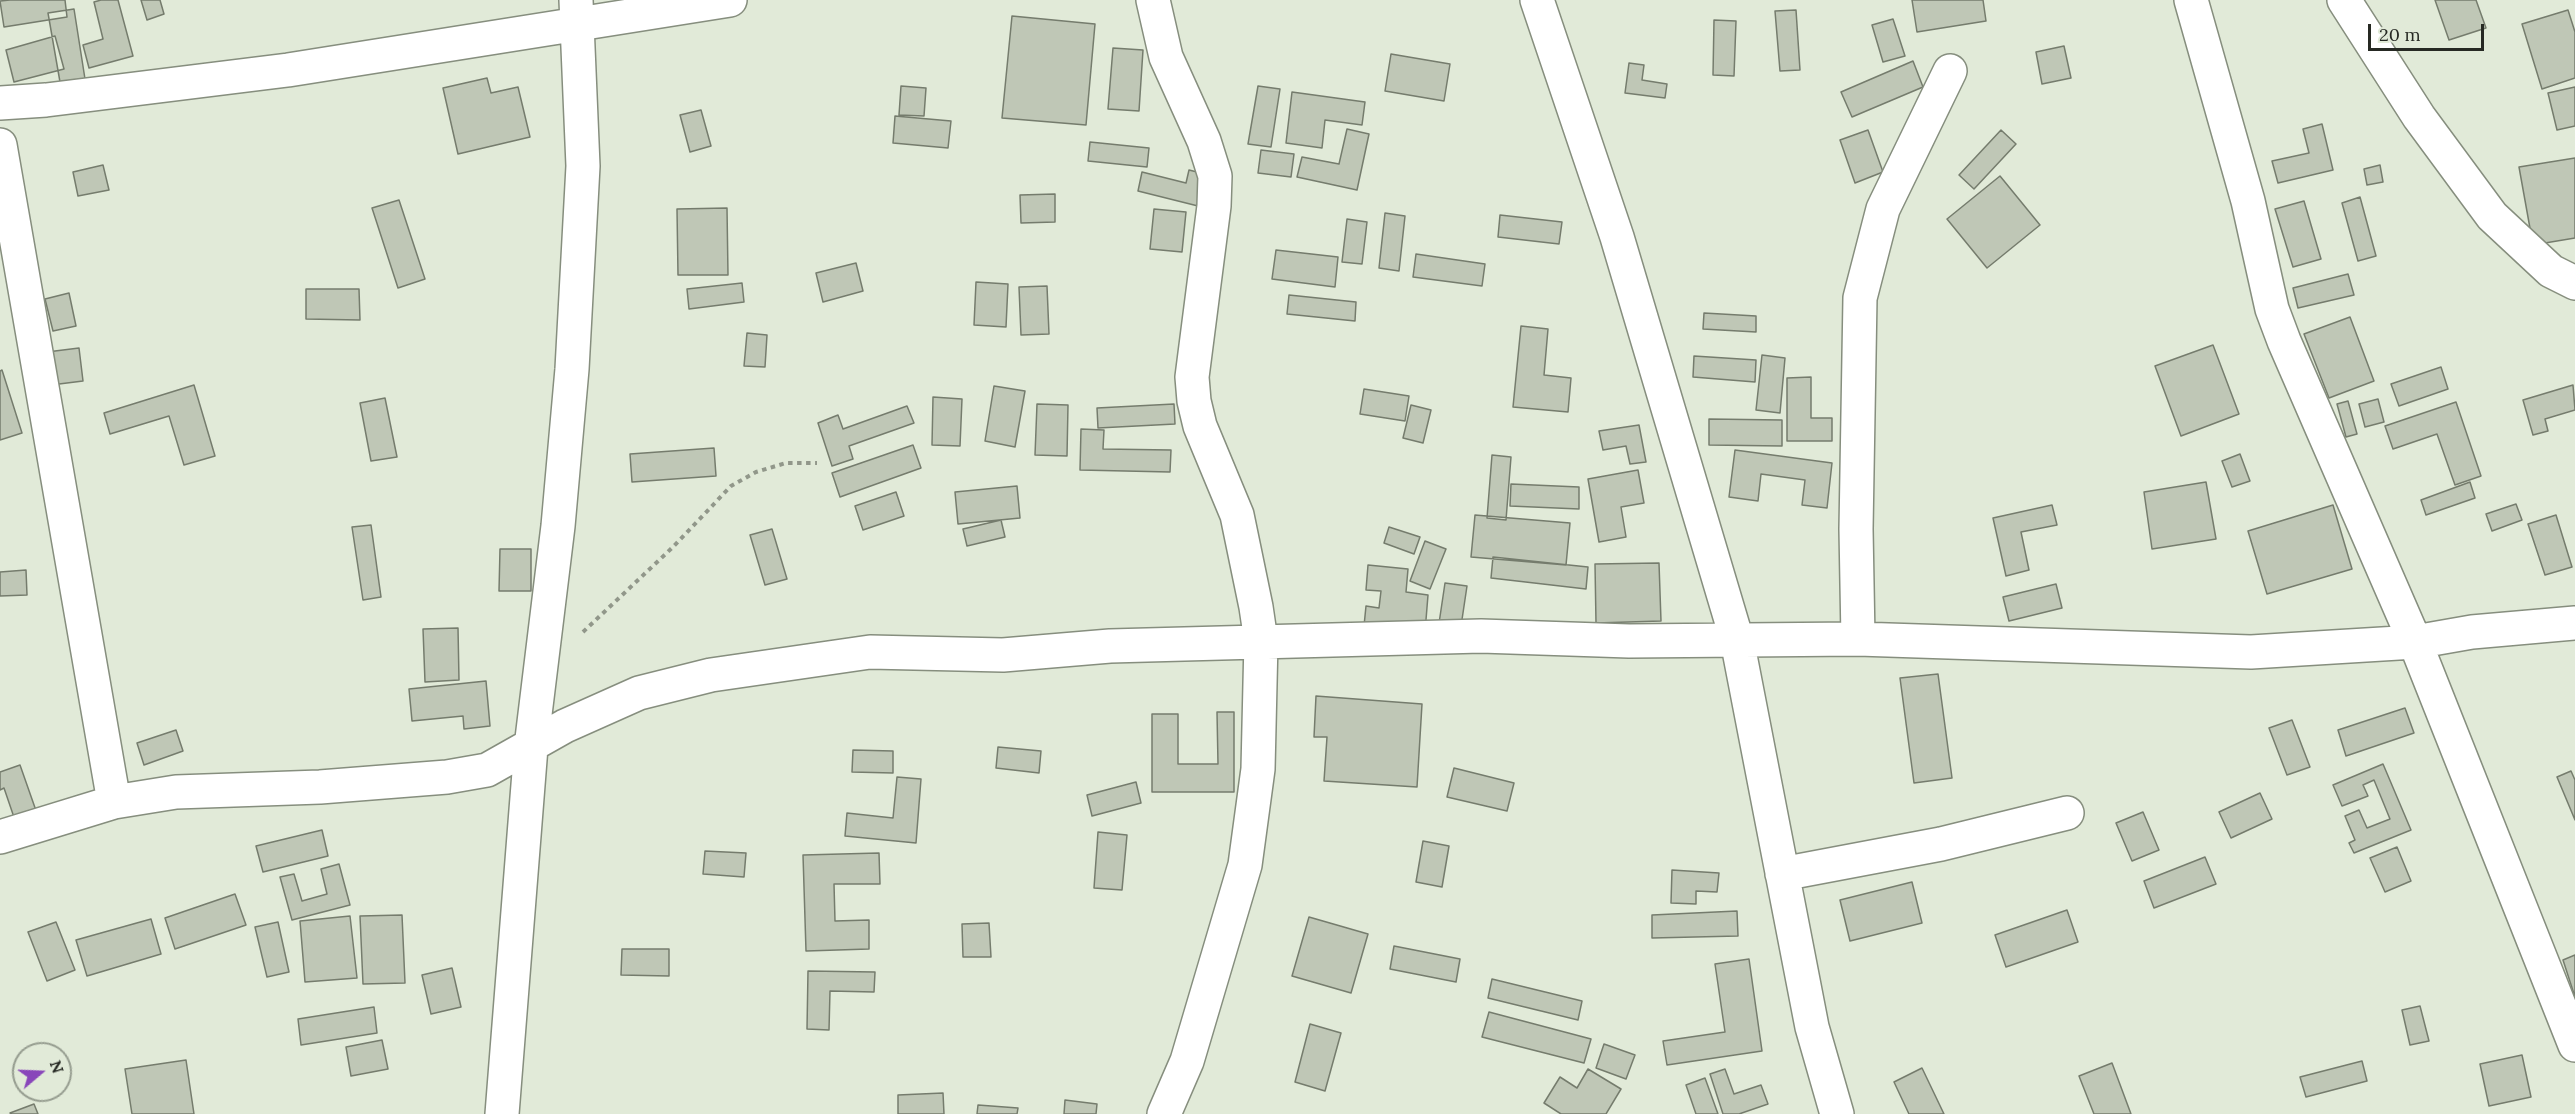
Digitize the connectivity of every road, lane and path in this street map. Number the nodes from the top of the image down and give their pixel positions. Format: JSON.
{"nodes":[{"id":1,"x":730,"y":0,"type":"edge"},
{"id":2,"x":1153,"y":0,"type":"edge"},
{"id":3,"x":1537,"y":0,"type":"edge"},
{"id":4,"x":2191,"y":0,"type":"edge"},
{"id":5,"x":2344,"y":0,"type":"edge"},
{"id":6,"x":577,"y":12,"type":"edge"},
{"id":7,"x":1950,"y":70,"type":"dead end"},
{"id":8,"x":0,"y":103,"type":"edge"},
{"id":9,"x":0,"y":145,"type":"edge"},
{"id":10,"x":2575,"y":284,"type":"edge"},
{"id":11,"x":816,"y":463,"type":"dead end"},
{"id":12,"x":2575,"y":623,"type":"edge"},
{"id":13,"x":1858,"y":639,"type":"junction"},
{"id":14,"x":1737,"y":640,"type":"junction"},
{"id":15,"x":1261,"y":641,"type":"junction"},
{"id":16,"x":2415,"y":642,"type":"junction"},
{"id":17,"x":542,"y":663,"type":"junction"},
{"id":18,"x":531,"y":747,"type":"junction"},
{"id":19,"x":114,"y":802,"type":"junction"},
{"id":20,"x":2067,"y":813,"type":"dead end"},
{"id":21,"x":0,"y":837,"type":"edge"},
{"id":22,"x":1782,"y":874,"type":"junction"},
{"id":23,"x":2575,"y":1045,"type":"edge"},
{"id":24,"x":502,"y":1114,"type":"edge"},
{"id":25,"x":1164,"y":1114,"type":"edge"},
{"id":26,"x":1837,"y":1114,"type":"edge"}],
"edges":[{"from":1,"to":6,"type":"street"},
{"from":2,"to":15,"type":"street"},
{"from":3,"to":14,"type":"street"},
{"from":4,"to":16,"type":"street"},
{"from":5,"to":10,"type":"street"},
{"from":6,"to":8,"type":"street"},
{"from":6,"to":17,"type":"street"},
{"from":7,"to":13,"type":"street"},
{"from":9,"to":19,"type":"street"},
{"from":11,"to":17,"type":"path"},
{"from":12,"to":16,"type":"street"},
{"from":13,"to":14,"type":"street"},
{"from":13,"to":16,"type":"street"},
{"from":14,"to":15,"type":"street"},
{"from":14,"to":22,"type":"street"},
{"from":15,"to":18,"type":"street"},
{"from":15,"to":25,"type":"street"},
{"from":16,"to":23,"type":"street"},
{"from":17,"to":18,"type":"street"},
{"from":18,"to":19,"type":"street"},
{"from":18,"to":24,"type":"street"},
{"from":19,"to":21,"type":"street"},
{"from":20,"to":22,"type":"street"},
{"from":22,"to":26,"type":"street"}]}
